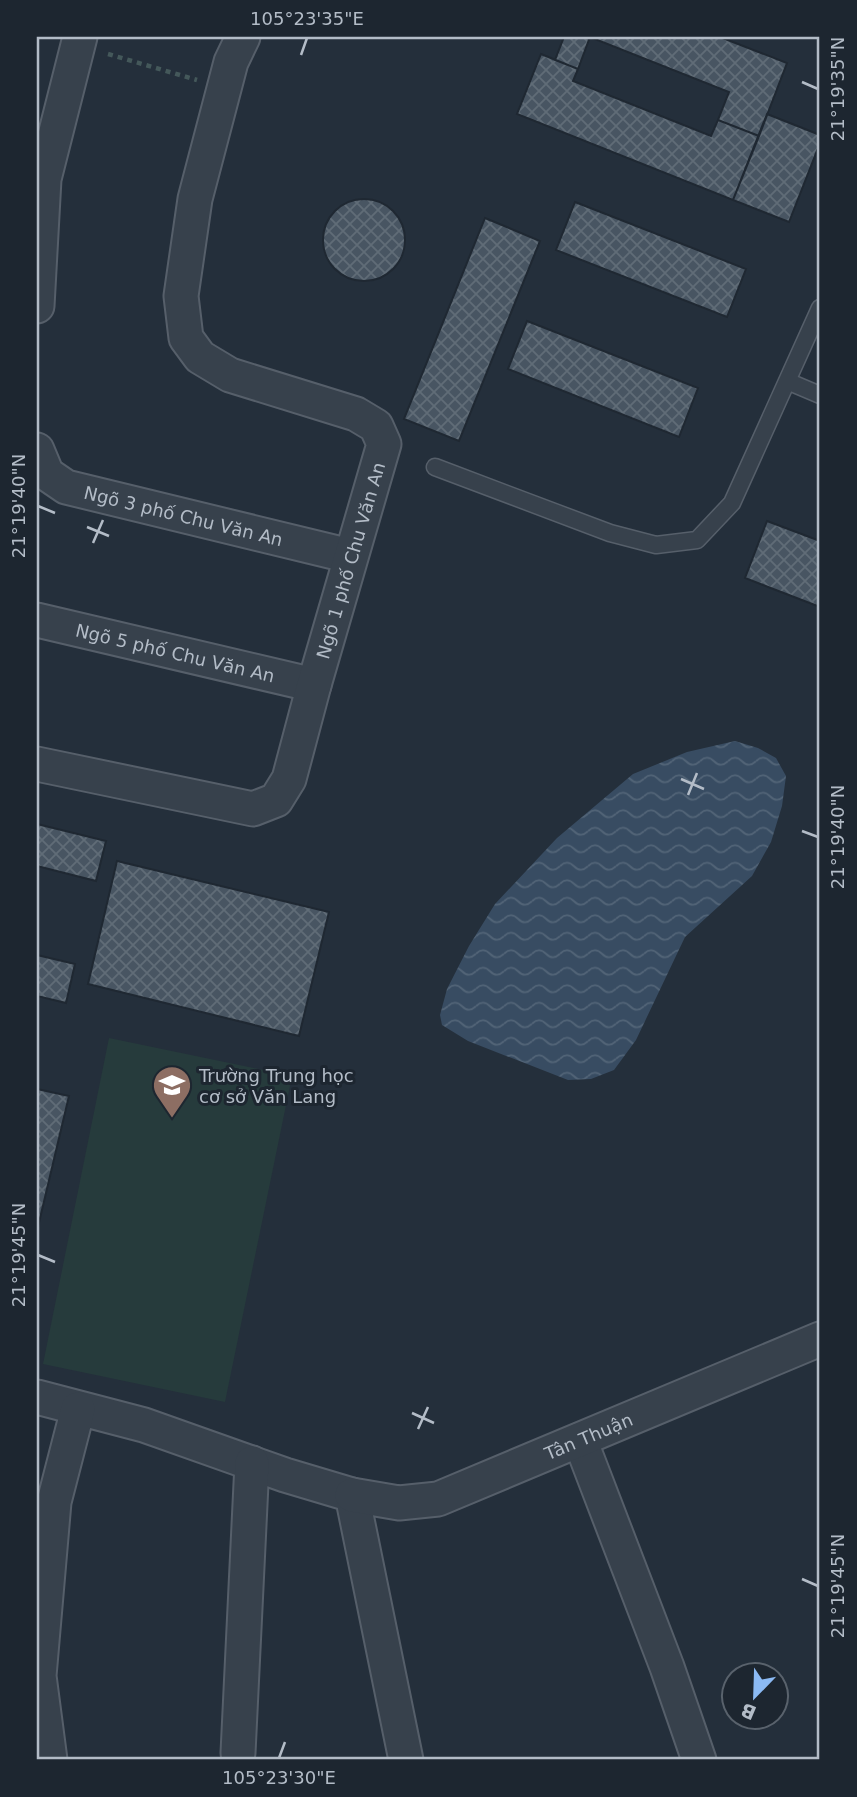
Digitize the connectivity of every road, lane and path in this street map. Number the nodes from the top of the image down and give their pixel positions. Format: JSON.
{"nodes":[{"id":1,"x":243,"y":37,"type":"edge"},
{"id":2,"x":78,"y":41,"type":"edge"},
{"id":3,"x":224,"y":89,"type":"junction"},
{"id":4,"x":37,"y":306,"type":"edge"},
{"id":5,"x":820,"y":308,"type":"edge"},
{"id":6,"x":787,"y":381,"type":"junction"},
{"id":7,"x":820,"y":395,"type":"edge"},
{"id":8,"x":37,"y":450,"type":"edge"},
{"id":9,"x":435,"y":467,"type":"dead end"},
{"id":10,"x":350,"y":556,"type":"junction"},
{"id":11,"x":37,"y":620,"type":"edge"},
{"id":12,"x":314,"y":685,"type":"junction"},
{"id":13,"x":37,"y":764,"type":"edge"},
{"id":14,"x":820,"y":1339,"type":"edge"},
{"id":15,"x":37,"y":1397,"type":"edge"},
{"id":16,"x":78,"y":1409,"type":"junction"},
{"id":17,"x":580,"y":1440,"type":"junction"},
{"id":18,"x":252,"y":1462,"type":"junction"},
{"id":19,"x":352,"y":1494,"type":"junction"},
{"id":20,"x":238,"y":1753,"type":"dead end"},
{"id":21,"x":50,"y":1760,"type":"edge"},
{"id":22,"x":406,"y":1760,"type":"edge"},
{"id":23,"x":699,"y":1760,"type":"edge"}],
"edges":[{"from":1,"to":3,"type":"street","name":"Ngõ 1 phố Chu Văn An"},
{"from":2,"to":3,"type":"path"},
{"from":2,"to":4,"type":"street"},
{"from":3,"to":10,"type":"street","name":"Ngõ 1 phố Chu Văn An"},
{"from":5,"to":6,"type":"lane"},
{"from":6,"to":7,"type":"lane"},
{"from":6,"to":9,"type":"lane"},
{"from":8,"to":10,"type":"street","name":"Ngõ 3 phố Chu Văn An"},
{"from":10,"to":12,"type":"street","name":"Ngõ 1 phố Chu Văn An"},
{"from":11,"to":12,"type":"street","name":"Ngõ 5 phố Chu Văn An"},
{"from":12,"to":13,"type":"street","name":"Ngõ 1 phố Chu Văn An"},
{"from":14,"to":17,"type":"street","name":"Tân Thuận"},
{"from":15,"to":16,"type":"street","name":"Tân Thuận"},
{"from":16,"to":18,"type":"street","name":"Tân Thuận"},
{"from":16,"to":21,"type":"street"},
{"from":17,"to":19,"type":"street","name":"Tân Thuận"},
{"from":17,"to":23,"type":"street"},
{"from":18,"to":19,"type":"street","name":"Tân Thuận"},
{"from":18,"to":20,"type":"street"},
{"from":19,"to":22,"type":"street"}]}
